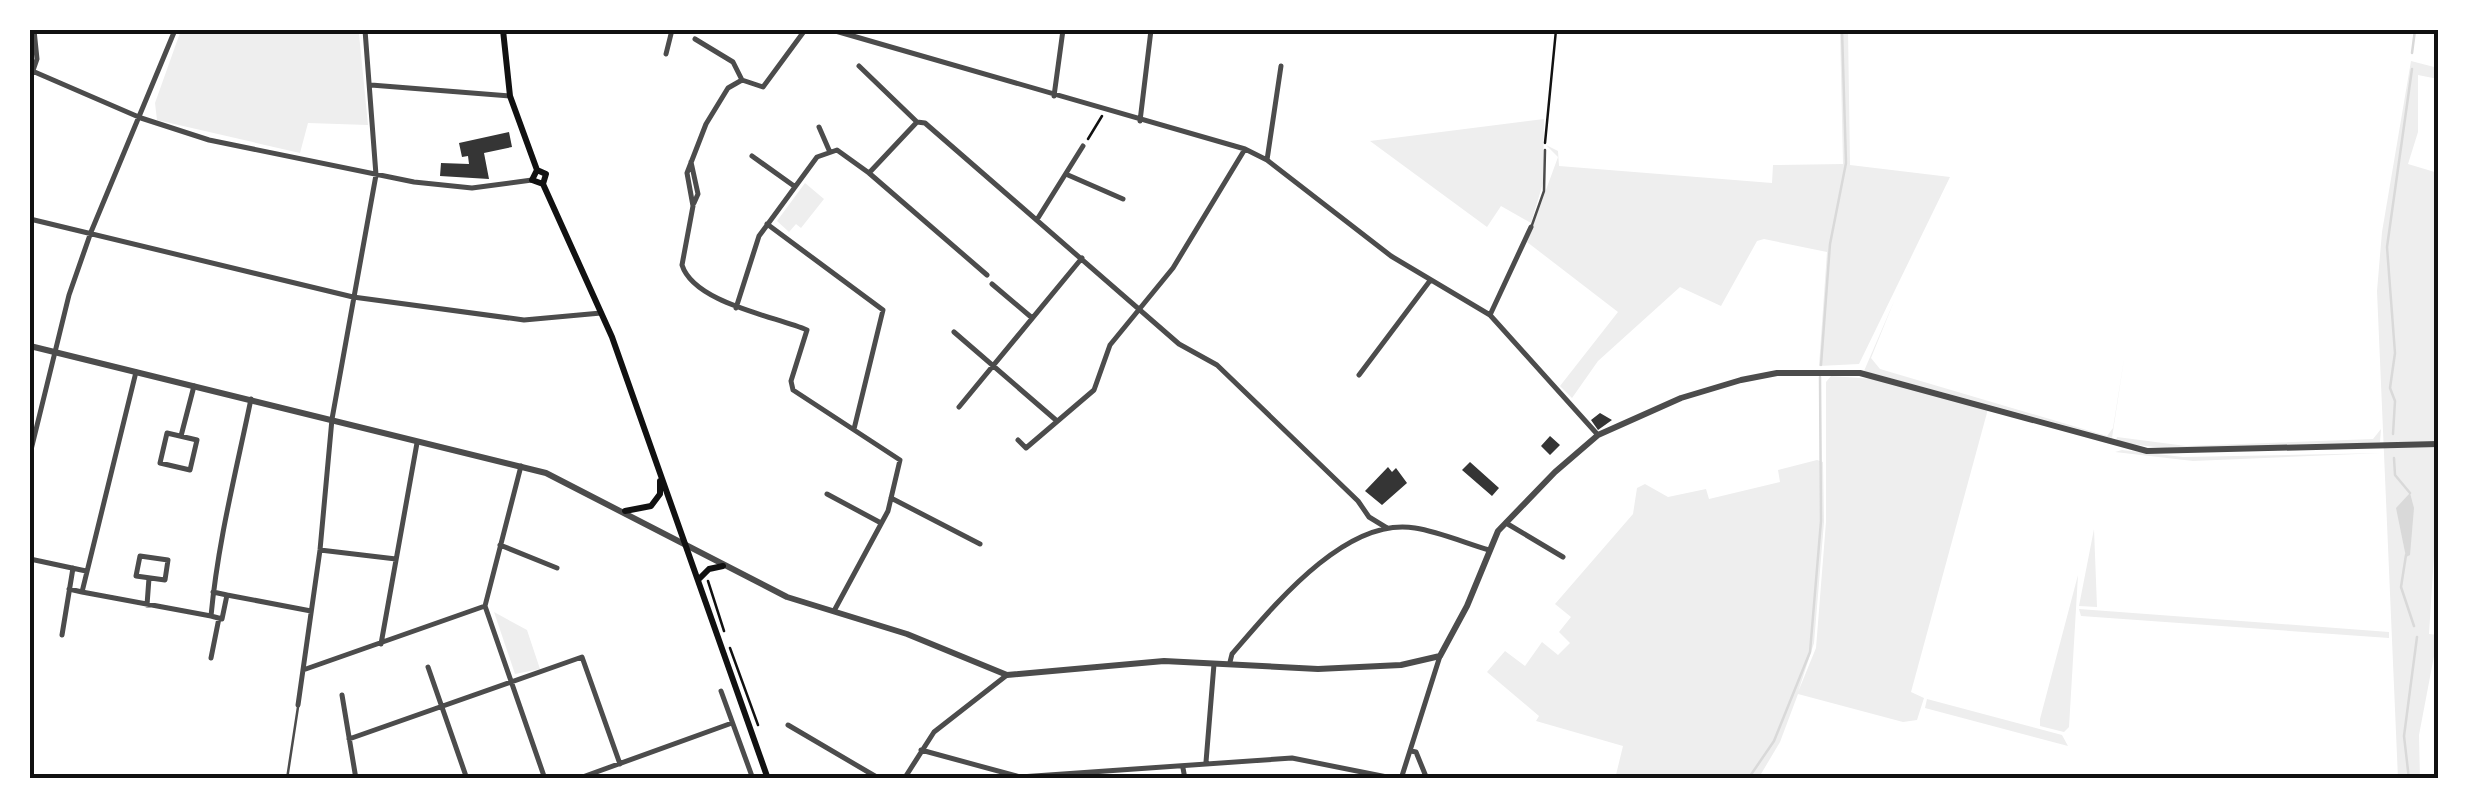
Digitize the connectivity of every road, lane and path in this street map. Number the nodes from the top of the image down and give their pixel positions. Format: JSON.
{"nodes":[{"id":1,"x":34,"y":30,"type":"edge"},
{"id":2,"x":175,"y":30,"type":"edge"},
{"id":3,"x":366,"y":30,"type":"edge"},
{"id":4,"x":502,"y":30,"type":"edge"},
{"id":5,"x":672,"y":30,"type":"edge"},
{"id":6,"x":805,"y":30,"type":"edge"},
{"id":7,"x":832,"y":30,"type":"edge"},
{"id":8,"x":1063,"y":30,"type":"edge"},
{"id":9,"x":1152,"y":30,"type":"edge"},
{"id":10,"x":1556,"y":30,"type":"edge"},
{"id":11,"x":695,"y":39,"type":"dead end"},
{"id":12,"x":666,"y":54,"type":"dead end"},
{"id":13,"x":859,"y":66,"type":"dead end"},
{"id":14,"x":1280,"y":66,"type":"dead end"},
{"id":15,"x":32,"y":71,"type":"edge"},
{"id":16,"x":30,"y":79,"type":"edge"},
{"id":17,"x":742,"y":80,"type":"junction"},
{"id":18,"x":371,"y":86,"type":"junction"},
{"id":19,"x":510,"y":96,"type":"junction"},
{"id":20,"x":1054,"y":96,"type":"junction"},
{"id":21,"x":1106,"y":111,"type":"junction"},
{"id":22,"x":141,"y":118,"type":"junction"},
{"id":23,"x":1140,"y":121,"type":"junction"},
{"id":24,"x":917,"y":122,"type":"junction"},
{"id":25,"x":819,"y":127,"type":"dead end"},
{"id":26,"x":1084,"y":146,"type":"joint"},
{"id":27,"x":1245,"y":149,"type":"junction"},
{"id":28,"x":829,"y":150,"type":"junction"},
{"id":29,"x":1545,"y":150,"type":"joint"},
{"id":30,"x":752,"y":156,"type":"dead end"},
{"id":31,"x":1267,"y":160,"type":"junction"},
{"id":32,"x":692,"y":162,"type":"junction"},
{"id":33,"x":537,"y":170,"type":"junction"},
{"id":34,"x":869,"y":173,"type":"junction"},
{"id":35,"x":1068,"y":174,"type":"junction"},
{"id":36,"x":376,"y":175,"type":"junction"},
{"id":37,"x":532,"y":180,"type":"junction"},
{"id":38,"x":543,"y":184,"type":"junction"},
{"id":39,"x":794,"y":186,"type":"junction"},
{"id":40,"x":1123,"y":200,"type":"dead end"},
{"id":41,"x":693,"y":206,"type":"junction"},
{"id":42,"x":1038,"y":218,"type":"junction"},
{"id":43,"x":30,"y":220,"type":"edge"},
{"id":44,"x":768,"y":224,"type":"junction"},
{"id":45,"x":1532,"y":227,"type":"joint"},
{"id":46,"x":90,"y":232,"type":"junction"},
{"id":47,"x":1082,"y":258,"type":"junction"},
{"id":48,"x":987,"y":276,"type":"dead end"},
{"id":49,"x":1429,"y":282,"type":"junction"},
{"id":50,"x":992,"y":284,"type":"dead end"},
{"id":51,"x":353,"y":297,"type":"junction"},
{"id":52,"x":736,"y":308,"type":"junction"},
{"id":53,"x":1141,"y":309,"type":"junction"},
{"id":54,"x":602,"y":313,"type":"junction"},
{"id":55,"x":1490,"y":315,"type":"junction"},
{"id":56,"x":1032,"y":318,"type":"junction"},
{"id":57,"x":954,"y":332,"type":"dead end"},
{"id":58,"x":30,"y":346,"type":"edge"},
{"id":59,"x":56,"y":352,"type":"junction"},
{"id":60,"x":992,"y":364,"type":"junction"},
{"id":61,"x":136,"y":372,"type":"junction"},
{"id":62,"x":1360,"y":376,"type":"dead end"},
{"id":63,"x":194,"y":386,"type":"junction"},
{"id":64,"x":251,"y":399,"type":"junction"},
{"id":65,"x":958,"y":407,"type":"dead end"},
{"id":66,"x":332,"y":419,"type":"junction"},
{"id":67,"x":1057,"y":421,"type":"junction"},
{"id":68,"x":854,"y":429,"type":"junction"},
{"id":69,"x":1598,"y":435,"type":"junction"},
{"id":70,"x":182,"y":436,"type":"junction"},
{"id":71,"x":1018,"y":440,"type":"dead end"},
{"id":72,"x":417,"y":442,"type":"junction"},
{"id":73,"x":2438,"y":444,"type":"edge"},
{"id":74,"x":30,"y":454,"type":"edge"},
{"id":75,"x":521,"y":466,"type":"junction"},
{"id":76,"x":660,"y":475,"type":"junction"},
{"id":77,"x":827,"y":494,"type":"dead end"},
{"id":78,"x":891,"y":498,"type":"junction"},
{"id":79,"x":624,"y":511,"type":"junction"},
{"id":80,"x":1505,"y":522,"type":"junction"},
{"id":81,"x":881,"y":523,"type":"junction"},
{"id":82,"x":1387,"y":528,"type":"junction"},
{"id":83,"x":685,"y":544,"type":"junction"},
{"id":84,"x":980,"y":544,"type":"dead end"},
{"id":85,"x":500,"y":545,"type":"junction"},
{"id":86,"x":320,"y":550,"type":"junction"},
{"id":87,"x":1490,"y":550,"type":"junction"},
{"id":88,"x":1563,"y":557,"type":"dead end"},
{"id":89,"x":396,"y":558,"type":"junction"},
{"id":90,"x":30,"y":559,"type":"edge"},
{"id":91,"x":723,"y":566,"type":"junction"},
{"id":92,"x":73,"y":568,"type":"junction"},
{"id":93,"x":556,"y":568,"type":"dead end"},
{"id":94,"x":86,"y":571,"type":"junction"},
{"id":95,"x":705,"y":572,"type":"junction"},
{"id":96,"x":148,"y":578,"type":"junction"},
{"id":97,"x":698,"y":580,"type":"junction"},
{"id":98,"x":69,"y":589,"type":"junction"},
{"id":99,"x":82,"y":592,"type":"junction"},
{"id":100,"x":214,"y":592,"type":"junction"},
{"id":101,"x":227,"y":595,"type":"junction"},
{"id":102,"x":147,"y":605,"type":"junction"},
{"id":103,"x":484,"y":606,"type":"junction"},
{"id":104,"x":311,"y":610,"type":"junction"},
{"id":105,"x":834,"y":610,"type":"junction"},
{"id":106,"x":215,"y":617,"type":"junction"},
{"id":107,"x":62,"y":635,"type":"dead end"},
{"id":108,"x":382,"y":644,"type":"junction"},
{"id":109,"x":1440,"y":656,"type":"junction"},
{"id":110,"x":211,"y":658,"type":"dead end"},
{"id":111,"x":1214,"y":661,"type":"junction"},
{"id":112,"x":1230,"y":662,"type":"junction"},
{"id":113,"x":428,"y":666,"type":"dead end"},
{"id":114,"x":304,"y":670,"type":"junction"},
{"id":115,"x":1007,"y":675,"type":"junction"},
{"id":116,"x":512,"y":682,"type":"junction"},
{"id":117,"x":721,"y":691,"type":"dead end"},
{"id":118,"x":342,"y":696,"type":"dead end"},
{"id":119,"x":298,"y":705,"type":"joint"},
{"id":120,"x":441,"y":708,"type":"junction"},
{"id":121,"x":732,"y":723,"type":"junction"},
{"id":122,"x":788,"y":726,"type":"dead end"},
{"id":123,"x":759,"y":730,"type":"dead end"},
{"id":124,"x":349,"y":739,"type":"junction"},
{"id":125,"x":920,"y":750,"type":"junction"},
{"id":126,"x":1411,"y":751,"type":"junction"},
{"id":127,"x":1206,"y":763,"type":"junction"},
{"id":128,"x":620,"y":764,"type":"junction"},
{"id":129,"x":1184,"y":768,"type":"junction"},
{"id":130,"x":287,"y":779,"type":"edge"},
{"id":131,"x":356,"y":779,"type":"edge"},
{"id":132,"x":467,"y":779,"type":"edge"},
{"id":133,"x":545,"y":779,"type":"edge"},
{"id":134,"x":577,"y":779,"type":"edge"},
{"id":135,"x":752,"y":779,"type":"edge"},
{"id":136,"x":768,"y":779,"type":"edge"},
{"id":137,"x":880,"y":779,"type":"edge"},
{"id":138,"x":904,"y":779,"type":"edge"},
{"id":139,"x":1185,"y":779,"type":"edge"},
{"id":140,"x":1399,"y":779,"type":"edge"},
{"id":141,"x":1428,"y":779,"type":"edge"}],
"edges":[{"from":1,"to":15,"type":"street"},
{"from":2,"to":22,"type":"street"},
{"from":3,"to":18,"type":"street"},
{"from":4,"to":19,"type":"main road"},
{"from":5,"to":12,"type":"street"},
{"from":6,"to":17,"type":"street"},
{"from":7,"to":20,"type":"street"},
{"from":8,"to":20,"type":"street"},
{"from":9,"to":23,"type":"street"},
{"from":10,"to":29,"type":"path"},
{"from":11,"to":17,"type":"street"},
{"from":13,"to":24,"type":"street"},
{"from":14,"to":31,"type":"street"},
{"from":15,"to":16,"type":"street"},
{"from":15,"to":22,"type":"street"},
{"from":17,"to":32,"type":"street"},
{"from":18,"to":19,"type":"street"},
{"from":18,"to":36,"type":"street"},
{"from":19,"to":33,"type":"main road"},
{"from":20,"to":21,"type":"street"},
{"from":21,"to":23,"type":"street"},
{"from":21,"to":26,"type":"path"},
{"from":22,"to":36,"type":"street"},
{"from":22,"to":46,"type":"street"},
{"from":23,"to":27,"type":"street"},
{"from":24,"to":34,"type":"street"},
{"from":24,"to":42,"type":"street"},
{"from":25,"to":28,"type":"street"},
{"from":26,"to":35,"type":"street"},
{"from":27,"to":31,"type":"street"},
{"from":27,"to":53,"type":"street"},
{"from":28,"to":34,"type":"street"},
{"from":28,"to":39,"type":"street"},
{"from":29,"to":45,"type":"lane"},
{"from":30,"to":39,"type":"street"},
{"from":31,"to":49,"type":"street"},
{"from":32,"to":41,"type":"street"},
{"from":32,"to":41,"type":"street"},
{"from":33,"to":37,"type":"main road"},
{"from":33,"to":38,"type":"main road"},
{"from":34,"to":48,"type":"street"},
{"from":35,"to":40,"type":"street"},
{"from":35,"to":42,"type":"street"},
{"from":36,"to":37,"type":"street"},
{"from":36,"to":51,"type":"street"},
{"from":37,"to":38,"type":"main road"},
{"from":38,"to":54,"type":"main road"},
{"from":39,"to":44,"type":"street"},
{"from":41,"to":52,"type":"street"},
{"from":42,"to":47,"type":"street"},
{"from":43,"to":46,"type":"street"},
{"from":44,"to":52,"type":"street"},
{"from":44,"to":68,"type":"street"},
{"from":45,"to":55,"type":"street"},
{"from":46,"to":51,"type":"street"},
{"from":46,"to":59,"type":"street"},
{"from":47,"to":53,"type":"street"},
{"from":47,"to":56,"type":"street"},
{"from":49,"to":55,"type":"street"},
{"from":49,"to":62,"type":"street"},
{"from":50,"to":56,"type":"street"},
{"from":51,"to":54,"type":"street"},
{"from":51,"to":66,"type":"street"},
{"from":52,"to":68,"type":"street"},
{"from":53,"to":67,"type":"street"},
{"from":53,"to":82,"type":"street"},
{"from":54,"to":76,"type":"main road"},
{"from":55,"to":69,"type":"street"},
{"from":56,"to":60,"type":"street"},
{"from":57,"to":60,"type":"street"},
{"from":58,"to":59,"type":"street"},
{"from":59,"to":61,"type":"street"},
{"from":59,"to":74,"type":"street"},
{"from":60,"to":65,"type":"street"},
{"from":60,"to":67,"type":"street"},
{"from":61,"to":63,"type":"street"},
{"from":61,"to":94,"type":"street"},
{"from":63,"to":64,"type":"street"},
{"from":63,"to":70,"type":"street"},
{"from":64,"to":66,"type":"street"},
{"from":64,"to":100,"type":"street"},
{"from":66,"to":72,"type":"street"},
{"from":66,"to":86,"type":"street"},
{"from":67,"to":71,"type":"street"},
{"from":68,"to":78,"type":"street"},
{"from":69,"to":73,"type":"street"},
{"from":69,"to":80,"type":"street"},
{"from":70,"to":70,"type":"street"},
{"from":72,"to":75,"type":"street"},
{"from":72,"to":89,"type":"street"},
{"from":75,"to":79,"type":"street"},
{"from":75,"to":85,"type":"street"},
{"from":76,"to":79,"type":"main road"},
{"from":76,"to":83,"type":"main road"},
{"from":77,"to":81,"type":"street"},
{"from":78,"to":81,"type":"street"},
{"from":78,"to":84,"type":"street"},
{"from":79,"to":83,"type":"street"},
{"from":80,"to":87,"type":"street"},
{"from":80,"to":88,"type":"street"},
{"from":81,"to":105,"type":"street"},
{"from":82,"to":87,"type":"street"},
{"from":82,"to":112,"type":"street"},
{"from":83,"to":91,"type":"street"},
{"from":83,"to":97,"type":"main road"},
{"from":85,"to":93,"type":"street"},
{"from":85,"to":103,"type":"street"},
{"from":86,"to":89,"type":"street"},
{"from":86,"to":104,"type":"street"},
{"from":87,"to":109,"type":"street"},
{"from":89,"to":108,"type":"street"},
{"from":90,"to":92,"type":"street"},
{"from":91,"to":95,"type":"main road"},
{"from":91,"to":105,"type":"street"},
{"from":92,"to":94,"type":"street"},
{"from":92,"to":98,"type":"street"},
{"from":94,"to":99,"type":"street"},
{"from":95,"to":97,"type":"main road"},
{"from":95,"to":123,"type":"path"},
{"from":96,"to":96,"type":"street"},
{"from":96,"to":102,"type":"street"},
{"from":97,"to":136,"type":"main road"},
{"from":98,"to":99,"type":"street"},
{"from":98,"to":107,"type":"street"},
{"from":99,"to":102,"type":"street"},
{"from":100,"to":101,"type":"street"},
{"from":100,"to":106,"type":"street"},
{"from":101,"to":104,"type":"street"},
{"from":101,"to":106,"type":"street"},
{"from":102,"to":106,"type":"street"},
{"from":103,"to":108,"type":"street"},
{"from":103,"to":116,"type":"street"},
{"from":104,"to":114,"type":"street"},
{"from":105,"to":115,"type":"street"},
{"from":106,"to":110,"type":"street"},
{"from":108,"to":114,"type":"street"},
{"from":109,"to":112,"type":"street"},
{"from":109,"to":126,"type":"street"},
{"from":111,"to":112,"type":"street"},
{"from":111,"to":115,"type":"street"},
{"from":111,"to":127,"type":"street"},
{"from":113,"to":120,"type":"street"},
{"from":114,"to":119,"type":"street"},
{"from":115,"to":125,"type":"street"},
{"from":116,"to":120,"type":"street"},
{"from":116,"to":128,"type":"street"},
{"from":116,"to":133,"type":"street"},
{"from":117,"to":121,"type":"street"},
{"from":118,"to":124,"type":"street"},
{"from":119,"to":130,"type":"lane"},
{"from":120,"to":124,"type":"street"},
{"from":120,"to":132,"type":"street"},
{"from":121,"to":128,"type":"street"},
{"from":121,"to":135,"type":"street"},
{"from":122,"to":137,"type":"street"},
{"from":124,"to":131,"type":"street"},
{"from":125,"to":129,"type":"street"},
{"from":125,"to":138,"type":"street"},
{"from":126,"to":140,"type":"street"},
{"from":126,"to":141,"type":"street"},
{"from":127,"to":129,"type":"street"},
{"from":127,"to":140,"type":"street"},
{"from":128,"to":134,"type":"street"},
{"from":129,"to":139,"type":"street"}]}
